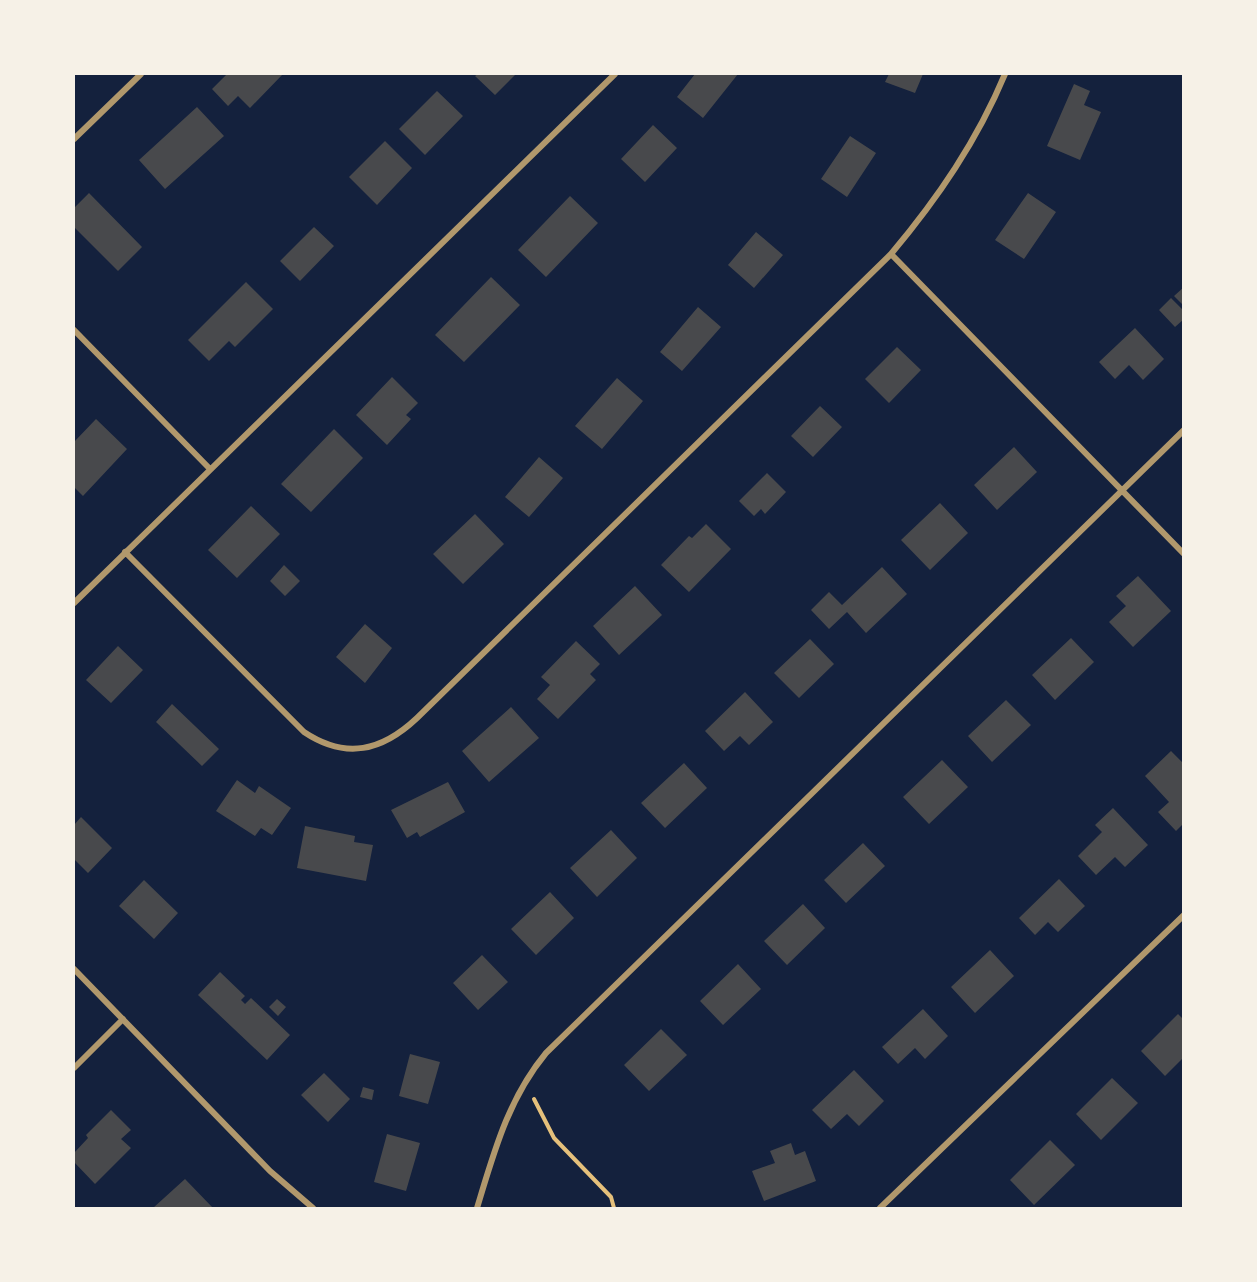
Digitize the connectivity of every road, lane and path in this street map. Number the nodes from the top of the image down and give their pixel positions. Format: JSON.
{"nodes":[{"id":1,"x":141,"y":74,"type":"edge"},
{"id":2,"x":615,"y":74,"type":"edge"},
{"id":3,"x":1005,"y":74,"type":"edge"},
{"id":4,"x":74,"y":139,"type":"edge"},
{"id":5,"x":891,"y":254,"type":"junction"},
{"id":6,"x":74,"y":330,"type":"edge"},
{"id":7,"x":1184,"y":430,"type":"edge"},
{"id":8,"x":210,"y":469,"type":"junction"},
{"id":9,"x":1122,"y":491,"type":"junction"},
{"id":10,"x":125,"y":552,"type":"junction"},
{"id":11,"x":1184,"y":554,"type":"edge"},
{"id":12,"x":74,"y":603,"type":"edge"},
{"id":13,"x":1184,"y":915,"type":"edge"},
{"id":14,"x":74,"y":969,"type":"edge"},
{"id":15,"x":123,"y":1019,"type":"junction"},
{"id":16,"x":74,"y":1068,"type":"edge"},
{"id":17,"x":533,"y":1099,"type":"dead end"},
{"id":18,"x":313,"y":1209,"type":"edge"},
{"id":19,"x":477,"y":1209,"type":"edge"},
{"id":20,"x":614,"y":1209,"type":"edge"},
{"id":21,"x":880,"y":1209,"type":"edge"}],
"edges":[{"from":1,"to":4,"type":"street"},
{"from":2,"to":8,"type":"street"},
{"from":3,"to":5,"type":"street"},
{"from":5,"to":9,"type":"street"},
{"from":5,"to":10,"type":"street"},
{"from":6,"to":8,"type":"street"},
{"from":7,"to":9,"type":"street"},
{"from":8,"to":10,"type":"street"},
{"from":9,"to":11,"type":"street"},
{"from":9,"to":19,"type":"street"},
{"from":10,"to":12,"type":"street"},
{"from":13,"to":21,"type":"street"},
{"from":14,"to":15,"type":"street"},
{"from":15,"to":16,"type":"street"},
{"from":15,"to":18,"type":"street"},
{"from":17,"to":20,"type":"path"}]}
